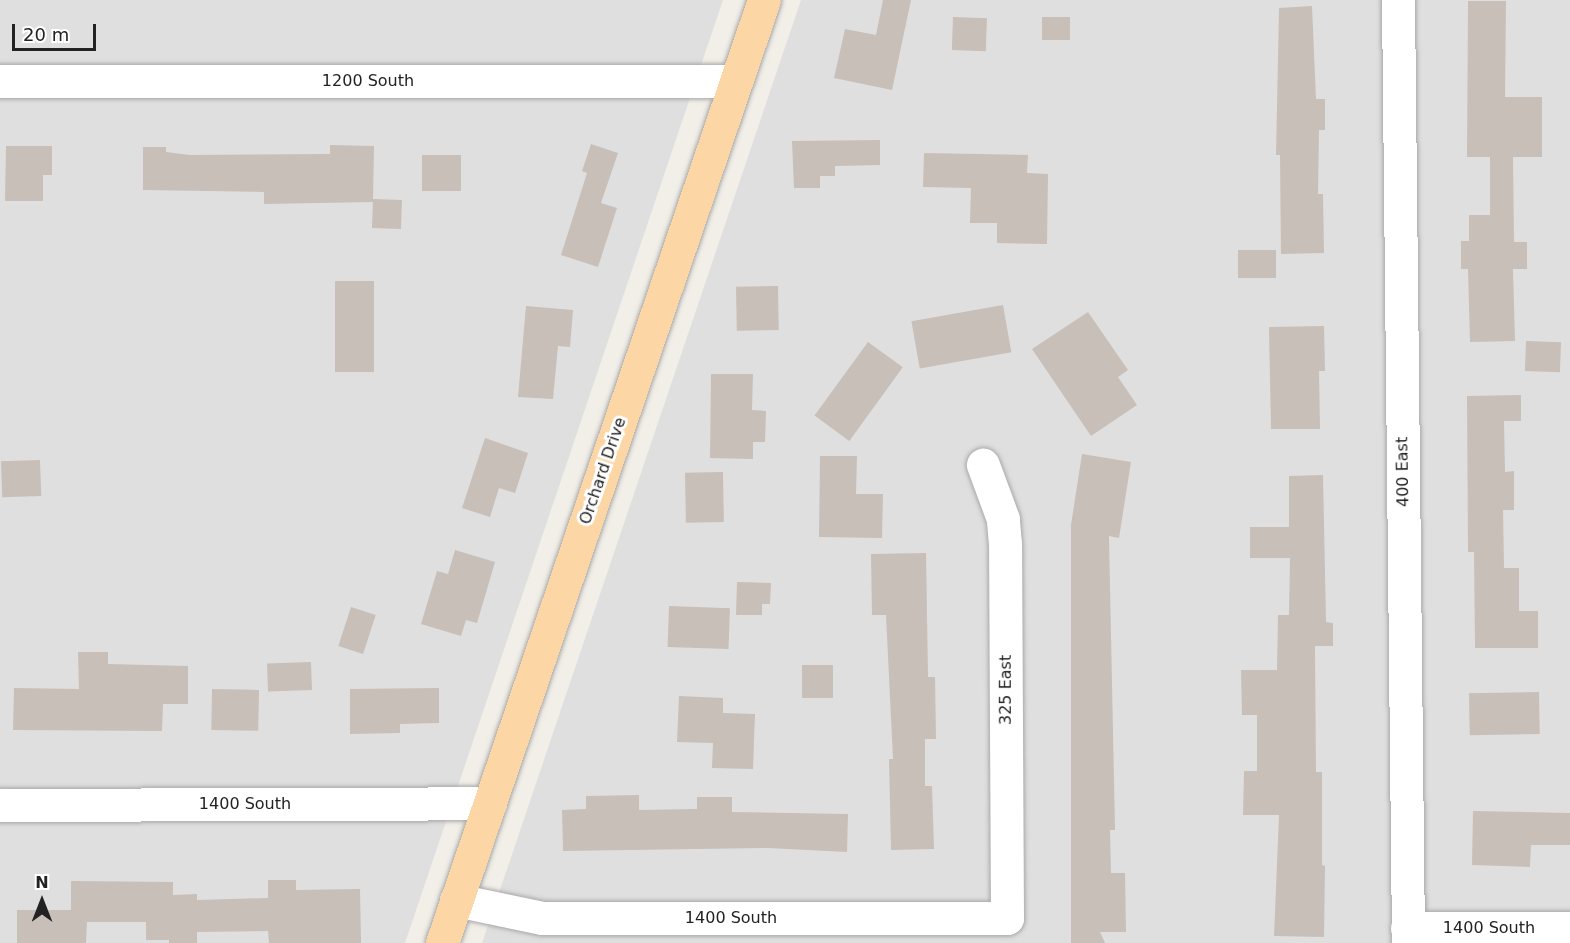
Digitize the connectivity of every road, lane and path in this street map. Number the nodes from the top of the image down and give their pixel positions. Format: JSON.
{"nodes":[{"id":1,"x":764,"y":0,"type":"edge"},
{"id":2,"x":1398,"y":0,"type":"edge"},
{"id":3,"x":0,"y":81,"type":"edge"},
{"id":4,"x":736,"y":81,"type":"junction"},
{"id":5,"x":983,"y":465,"type":"dead end"},
{"id":6,"x":490,"y":803,"type":"junction"},
{"id":7,"x":0,"y":805,"type":"edge"},
{"id":8,"x":456,"y":900,"type":"junction"},
{"id":9,"x":1007,"y":918,"type":"joint"},
{"id":10,"x":1570,"y":928,"type":"edge"},
{"id":11,"x":1408,"y":936,"type":"edge"},
{"id":12,"x":442,"y":943,"type":"edge"}],
"edges":[{"from":1,"to":4,"type":"main road","name":"Orchard Drive"},
{"from":2,"to":11,"type":"street","name":"400 East"},
{"from":3,"to":4,"type":"street","name":"1200 South"},
{"from":4,"to":6,"type":"main road","name":"Orchard Drive"},
{"from":5,"to":9,"type":"street","name":"325 East"},
{"from":6,"to":7,"type":"street","name":"1400 South"},
{"from":6,"to":8,"type":"main road","name":"Orchard Drive"},
{"from":8,"to":9,"type":"street","name":"1400 South"},
{"from":8,"to":12,"type":"main road","name":"Orchard Drive"},
{"from":10,"to":11,"type":"street","name":"1400 South"}]}
